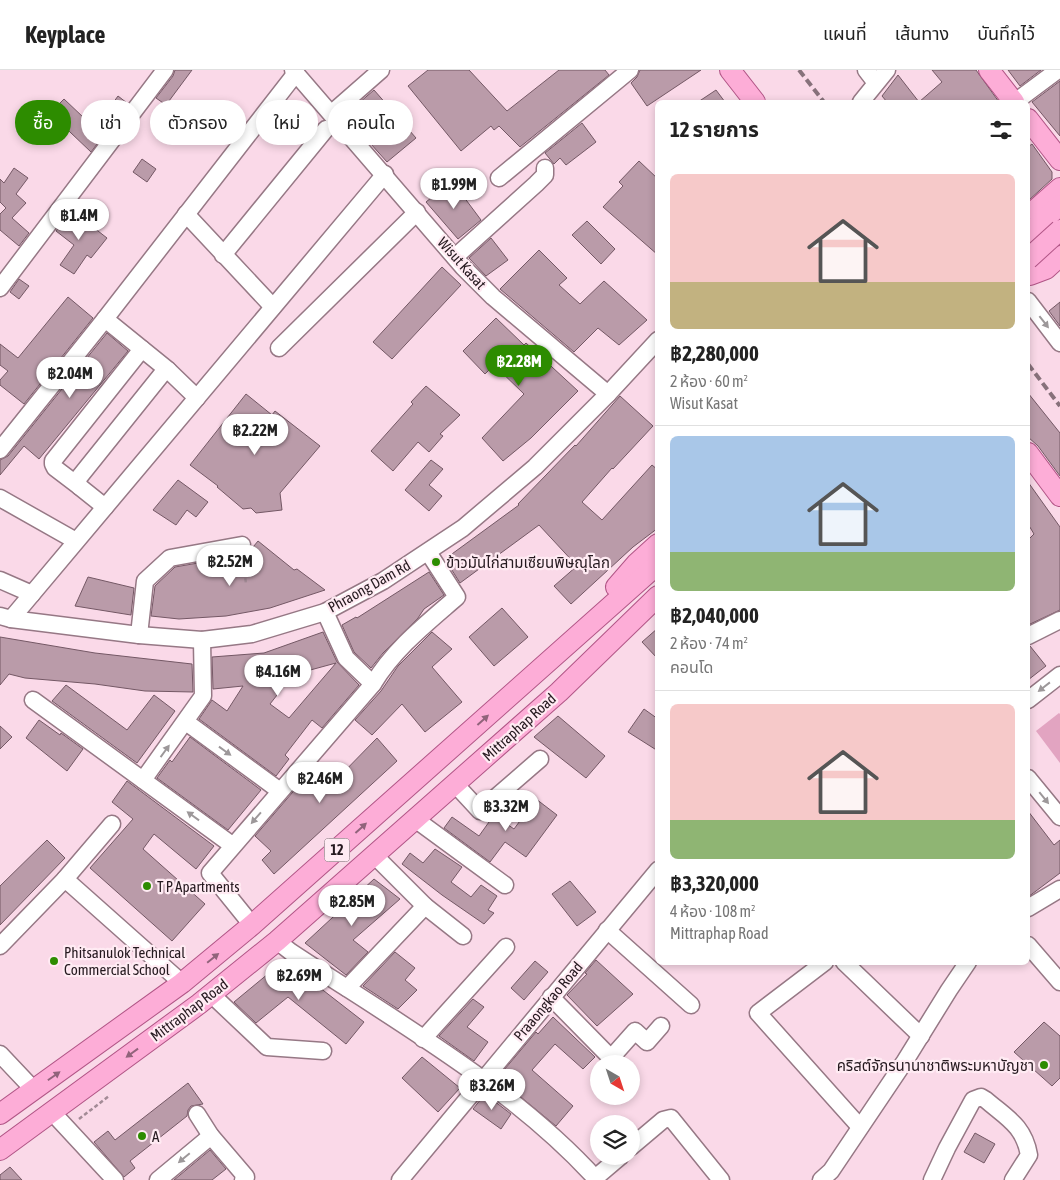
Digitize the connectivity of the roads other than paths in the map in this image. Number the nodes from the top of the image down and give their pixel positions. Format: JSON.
{"nodes":[{"id":1,"x":165,"y":70,"type":"edge"},
{"id":2,"x":381,"y":70,"type":"edge"},
{"id":3,"x":630,"y":70,"type":"edge"},
{"id":4,"x":730,"y":70,"type":"edge"},
{"id":5,"x":866,"y":70,"type":"edge"},
{"id":6,"x":887,"y":70,"type":"edge"},
{"id":7,"x":989,"y":70,"type":"edge"},
{"id":8,"x":1058,"y":70,"type":"edge"},
{"id":9,"x":295,"y":71,"type":"edge"},
{"id":10,"x":869,"y":96,"type":"edge"},
{"id":11,"x":350,"y":100,"type":"edge"},
{"id":12,"x":753,"y":100,"type":"edge"},
{"id":13,"x":1012,"y":100,"type":"edge"},
{"id":14,"x":1017,"y":100,"type":"edge"},
{"id":15,"x":328,"y":120,"type":"edge"},
{"id":16,"x":328,"y":122,"type":"edge"},
{"id":17,"x":1030,"y":122,"type":"edge"},
{"id":18,"x":354,"y":145,"type":"edge"},
{"id":19,"x":1060,"y":160,"type":"edge"},
{"id":20,"x":546,"y":168,"type":"dead end"},
{"id":21,"x":385,"y":174,"type":"junction"},
{"id":22,"x":499,"y":178,"type":"dead end"},
{"id":23,"x":1060,"y":188,"type":"edge"},
{"id":24,"x":1060,"y":205,"type":"edge"},
{"id":25,"x":417,"y":212,"type":"junction"},
{"id":26,"x":186,"y":214,"type":"junction"},
{"id":27,"x":1030,"y":214,"type":"edge"},
{"id":28,"x":1060,"y":230,"type":"edge"},
{"id":29,"x":1030,"y":232,"type":"edge"},
{"id":30,"x":1030,"y":252,"type":"edge"},
{"id":31,"x":223,"y":255,"type":"junction"},
{"id":32,"x":1060,"y":256,"type":"edge"},
{"id":33,"x":455,"y":257,"type":"junction"},
{"id":34,"x":1030,"y":257,"type":"edge"},
{"id":35,"x":1030,"y":275,"type":"edge"},
{"id":36,"x":0,"y":288,"type":"edge"},
{"id":37,"x":1030,"y":304,"type":"edge"},
{"id":38,"x":273,"y":307,"type":"junction"},
{"id":39,"x":105,"y":319,"type":"junction"},
{"id":40,"x":655,"y":343,"type":"edge"},
{"id":41,"x":1060,"y":343,"type":"edge"},
{"id":42,"x":279,"y":348,"type":"dead end"},
{"id":43,"x":142,"y":349,"type":"junction"},
{"id":44,"x":168,"y":370,"type":"junction"},
{"id":45,"x":608,"y":394,"type":"junction"},
{"id":46,"x":197,"y":398,"type":"junction"},
{"id":47,"x":0,"y":450,"type":"edge"},
{"id":48,"x":1030,"y":456,"type":"edge"},
{"id":49,"x":80,"y":487,"type":"junction"},
{"id":50,"x":1060,"y":496,"type":"edge"},
{"id":51,"x":0,"y":498,"type":"edge"},
{"id":52,"x":105,"y":507,"type":"junction"},
{"id":53,"x":76,"y":541,"type":"junction"},
{"id":54,"x":242,"y":545,"type":"road end"},
{"id":55,"x":655,"y":547,"type":"edge"},
{"id":56,"x":428,"y":552,"type":"junction"},
{"id":57,"x":655,"y":567,"type":"edge"},
{"id":58,"x":0,"y":580,"type":"edge"},
{"id":59,"x":32,"y":594,"type":"junction"},
{"id":60,"x":655,"y":599,"type":"edge"},
{"id":61,"x":324,"y":612,"type":"junction"},
{"id":62,"x":655,"y":615,"type":"edge"},
{"id":63,"x":5,"y":618,"type":"edge"},
{"id":64,"x":1060,"y":620,"type":"edge"},
{"id":65,"x":139,"y":635,"type":"junction"},
{"id":66,"x":1030,"y":635,"type":"edge"},
{"id":67,"x":202,"y":640,"type":"junction"},
{"id":68,"x":566,"y":646,"type":"junction"},
{"id":69,"x":1060,"y":675,"type":"edge"},
{"id":70,"x":373,"y":684,"type":"junction"},
{"id":71,"x":560,"y":692,"type":"junction"},
{"id":72,"x":1030,"y":698,"type":"edge"},
{"id":73,"x":33,"y":700,"type":"dead end"},
{"id":74,"x":186,"y":722,"type":"junction"},
{"id":75,"x":540,"y":758,"type":"dead end"},
{"id":76,"x":143,"y":780,"type":"junction"},
{"id":77,"x":1030,"y":780,"type":"edge"},
{"id":78,"x":455,"y":784,"type":"junction"},
{"id":79,"x":280,"y":791,"type":"junction"},
{"id":80,"x":1060,"y":817,"type":"edge"},
{"id":81,"x":415,"y":819,"type":"junction"},
{"id":82,"x":112,"y":824,"type":"dead end"},
{"id":83,"x":232,"y":845,"type":"junction"},
{"id":84,"x":374,"y":856,"type":"junction"},
{"id":85,"x":655,"y":873,"type":"edge"},
{"id":86,"x":65,"y":879,"type":"junction"},
{"id":87,"x":505,"y":884,"type":"dead end"},
{"id":88,"x":1060,"y":889,"type":"edge"},
{"id":89,"x":425,"y":906,"type":"junction"},
{"id":90,"x":1030,"y":907,"type":"edge"},
{"id":91,"x":252,"y":926,"type":"junction"},
{"id":92,"x":606,"y":930,"type":"junction"},
{"id":93,"x":463,"y":936,"type":"dead end"},
{"id":94,"x":277,"y":941,"type":"junction"},
{"id":95,"x":0,"y":946,"type":"edge"},
{"id":96,"x":506,"y":947,"type":"dead end"},
{"id":97,"x":1030,"y":947,"type":"edge"},
{"id":98,"x":821,"y":965,"type":"edge"},
{"id":99,"x":847,"y":965,"type":"edge"},
{"id":100,"x":966,"y":965,"type":"edge"},
{"id":101,"x":1060,"y":982,"type":"edge"},
{"id":102,"x":182,"y":983,"type":"junction"},
{"id":103,"x":347,"y":988,"type":"junction"},
{"id":104,"x":211,"y":994,"type":"junction"},
{"id":105,"x":551,"y":997,"type":"junction"},
{"id":106,"x":691,"y":1005,"type":"dead end"},
{"id":107,"x":661,"y":1026,"type":"dead end"},
{"id":108,"x":921,"y":1036,"type":"junction"},
{"id":109,"x":424,"y":1039,"type":"junction"},
{"id":110,"x":323,"y":1051,"type":"dead end"},
{"id":111,"x":0,"y":1054,"type":"edge"},
{"id":112,"x":482,"y":1079,"type":"junction"},
{"id":113,"x":34,"y":1090,"type":"junction"},
{"id":114,"x":52,"y":1112,"type":"junction"},
{"id":115,"x":0,"y":1114,"type":"edge"},
{"id":116,"x":197,"y":1114,"type":"dead end"},
{"id":117,"x":860,"y":1127,"type":"junction"},
{"id":118,"x":211,"y":1136,"type":"junction"},
{"id":119,"x":640,"y":1139,"type":"edge"},
{"id":120,"x":0,"y":1150,"type":"edge"},
{"id":121,"x":611,"y":1165,"type":"edge"},
{"id":122,"x":596,"y":1179,"type":"edge"},
{"id":123,"x":115,"y":1180,"type":"edge"},
{"id":124,"x":158,"y":1180,"type":"edge"},
{"id":125,"x":243,"y":1180,"type":"edge"},
{"id":126,"x":400,"y":1180,"type":"edge"},
{"id":127,"x":721,"y":1180,"type":"edge"},
{"id":128,"x":821,"y":1180,"type":"edge"},
{"id":129,"x":932,"y":1180,"type":"edge"},
{"id":130,"x":1013,"y":1180,"type":"edge"}],
"edges":[{"from":1,"to":36,"type":"street"},
{"from":2,"to":11,"type":"street"},
{"from":3,"to":22,"type":"street"},
{"from":4,"to":12,"type":"main road"},
{"from":5,"to":10,"type":"street"},
{"from":6,"to":10,"type":"street"},
{"from":7,"to":13,"type":"main road"},
{"from":8,"to":14,"type":"street"},
{"from":9,"to":15,"type":"street","name":"Wisut Kasat"},
{"from":9,"to":26,"type":"street"},
{"from":16,"to":31,"type":"street"},
{"from":17,"to":19,"type":"main road"},
{"from":18,"to":21,"type":"street","name":"Wisut Kasat"},
{"from":20,"to":33,"type":"street"},
{"from":21,"to":25,"type":"street","name":"Wisut Kasat"},
{"from":21,"to":38,"type":"street"},
{"from":23,"to":27,"type":"main road"},
{"from":24,"to":29,"type":"main road"},
{"from":25,"to":33,"type":"street","name":"Wisut Kasat"},
{"from":25,"to":42,"type":"street"},
{"from":26,"to":31,"type":"street"},
{"from":26,"to":39,"type":"street"},
{"from":28,"to":34,"type":"main road","bridge":true},
{"from":30,"to":32,"type":"main road"},
{"from":31,"to":38,"type":"street"},
{"from":32,"to":35,"type":"main road"},
{"from":33,"to":45,"type":"street","name":"Wisut Kasat"},
{"from":37,"to":41,"type":"street","one_way":true},
{"from":38,"to":46,"type":"street"},
{"from":39,"to":43,"type":"street"},
{"from":39,"to":47,"type":"street"},
{"from":40,"to":45,"type":"street","name":"Phraong Dam Rd"},
{"from":43,"to":44,"type":"street"},
{"from":43,"to":49,"type":"street"},
{"from":44,"to":46,"type":"street"},
{"from":44,"to":49,"type":"street"},
{"from":45,"to":56,"type":"street","name":"Phraong Dam Rd"},
{"from":46,"to":52,"type":"street"},
{"from":48,"to":50,"type":"main road"},
{"from":49,"to":52,"type":"street"},
{"from":51,"to":53,"type":"street"},
{"from":52,"to":53,"type":"street"},
{"from":53,"to":59,"type":"street"},
{"from":54,"to":65,"type":"street"},
{"from":55,"to":68,"type":"main road"},
{"from":56,"to":61,"type":"street","name":"Phraong Dam Rd"},
{"from":56,"to":70,"type":"street"},
{"from":57,"to":68,"type":"main road","name":"Mittraphap Road","number":"12"},
{"from":58,"to":59,"type":"street"},
{"from":59,"to":63,"type":"street"},
{"from":60,"to":71,"type":"main road","name":"Mittraphap Road","number":"12"},
{"from":61,"to":67,"type":"street","name":"Phraong Dam Rd"},
{"from":61,"to":70,"type":"street"},
{"from":62,"to":71,"type":"main road"},
{"from":63,"to":65,"type":"street","name":"Phraong Dam Rd"},
{"from":64,"to":66,"type":"street"},
{"from":65,"to":67,"type":"street","name":"Phraong Dam Rd"},
{"from":67,"to":74,"type":"street"},
{"from":91,"to":68,"type":"main road","name":"Mittraphap Road","number":"12","one_way":true},
{"from":69,"to":72,"type":"street","one_way":true},
{"from":70,"to":79,"type":"street"},
{"from":71,"to":78,"type":"main road","name":"Mittraphap Road","number":"12"},
{"from":73,"to":76,"type":"street"},
{"from":76,"to":74,"type":"street","one_way":true},
{"from":74,"to":79,"type":"street","one_way":true},
{"from":75,"to":78,"type":"street"},
{"from":83,"to":76,"type":"street","one_way":true},
{"from":77,"to":80,"type":"street","one_way":true},
{"from":78,"to":81,"type":"main road","name":"Mittraphap Road","number":"12"},
{"from":79,"to":83,"type":"street","one_way":true},
{"from":81,"to":84,"type":"main road","name":"Mittraphap Road","number":"12"},
{"from":81,"to":87,"type":"street"},
{"from":82,"to":86,"type":"street"},
{"from":83,"to":91,"type":"street"},
{"from":84,"to":89,"type":"street"},
{"from":84,"to":94,"type":"main road","name":"Mittraphap Road","number":"12"},
{"from":85,"to":92,"type":"street","name":"Praaongkao Road"},
{"from":86,"to":95,"type":"street"},
{"from":86,"to":102,"type":"street"},
{"from":88,"to":90,"type":"street"},
{"from":89,"to":93,"type":"street"},
{"from":89,"to":103,"type":"street"},
{"from":102,"to":91,"type":"main road","name":"Mittraphap Road","number":"12","one_way":true},
{"from":92,"to":105,"type":"street","name":"Praaongkao Road"},
{"from":92,"to":106,"type":"street"},
{"from":94,"to":103,"type":"street"},
{"from":94,"to":104,"type":"main road","name":"Mittraphap Road","number":"12"},
{"from":96,"to":109,"type":"street"},
{"from":97,"to":101,"type":"street"},
{"from":98,"to":117,"type":"street"},
{"from":99,"to":108,"type":"street"},
{"from":100,"to":108,"type":"street"},
{"from":113,"to":102,"type":"main road","name":"Mittraphap Road","number":"12","one_way":true},
{"from":103,"to":109,"type":"street"},
{"from":104,"to":110,"type":"street"},
{"from":104,"to":114,"type":"main road","name":"Mittraphap Road","number":"12","one_way":true},
{"from":105,"to":107,"type":"street"},
{"from":105,"to":112,"type":"street","name":"Praaongkao Road"},
{"from":108,"to":117,"type":"street"},
{"from":109,"to":112,"type":"street"},
{"from":111,"to":113,"type":"street"},
{"from":112,"to":122,"type":"street"},
{"from":112,"to":126,"type":"street","name":"Praaongkao Road"},
{"from":113,"to":115,"type":"main road","name":"Mittraphap Road","number":"12"},
{"from":114,"to":120,"type":"main road","name":"Mittraphap Road","number":"12"},
{"from":114,"to":123,"type":"street"},
{"from":116,"to":118,"type":"street"},
{"from":117,"to":128,"type":"street"},
{"from":118,"to":124,"type":"street","one_way":true},
{"from":118,"to":125,"type":"street"},
{"from":119,"to":127,"type":"street"},
{"from":121,"to":122,"type":"street"},
{"from":129,"to":130,"type":"street"}]}
